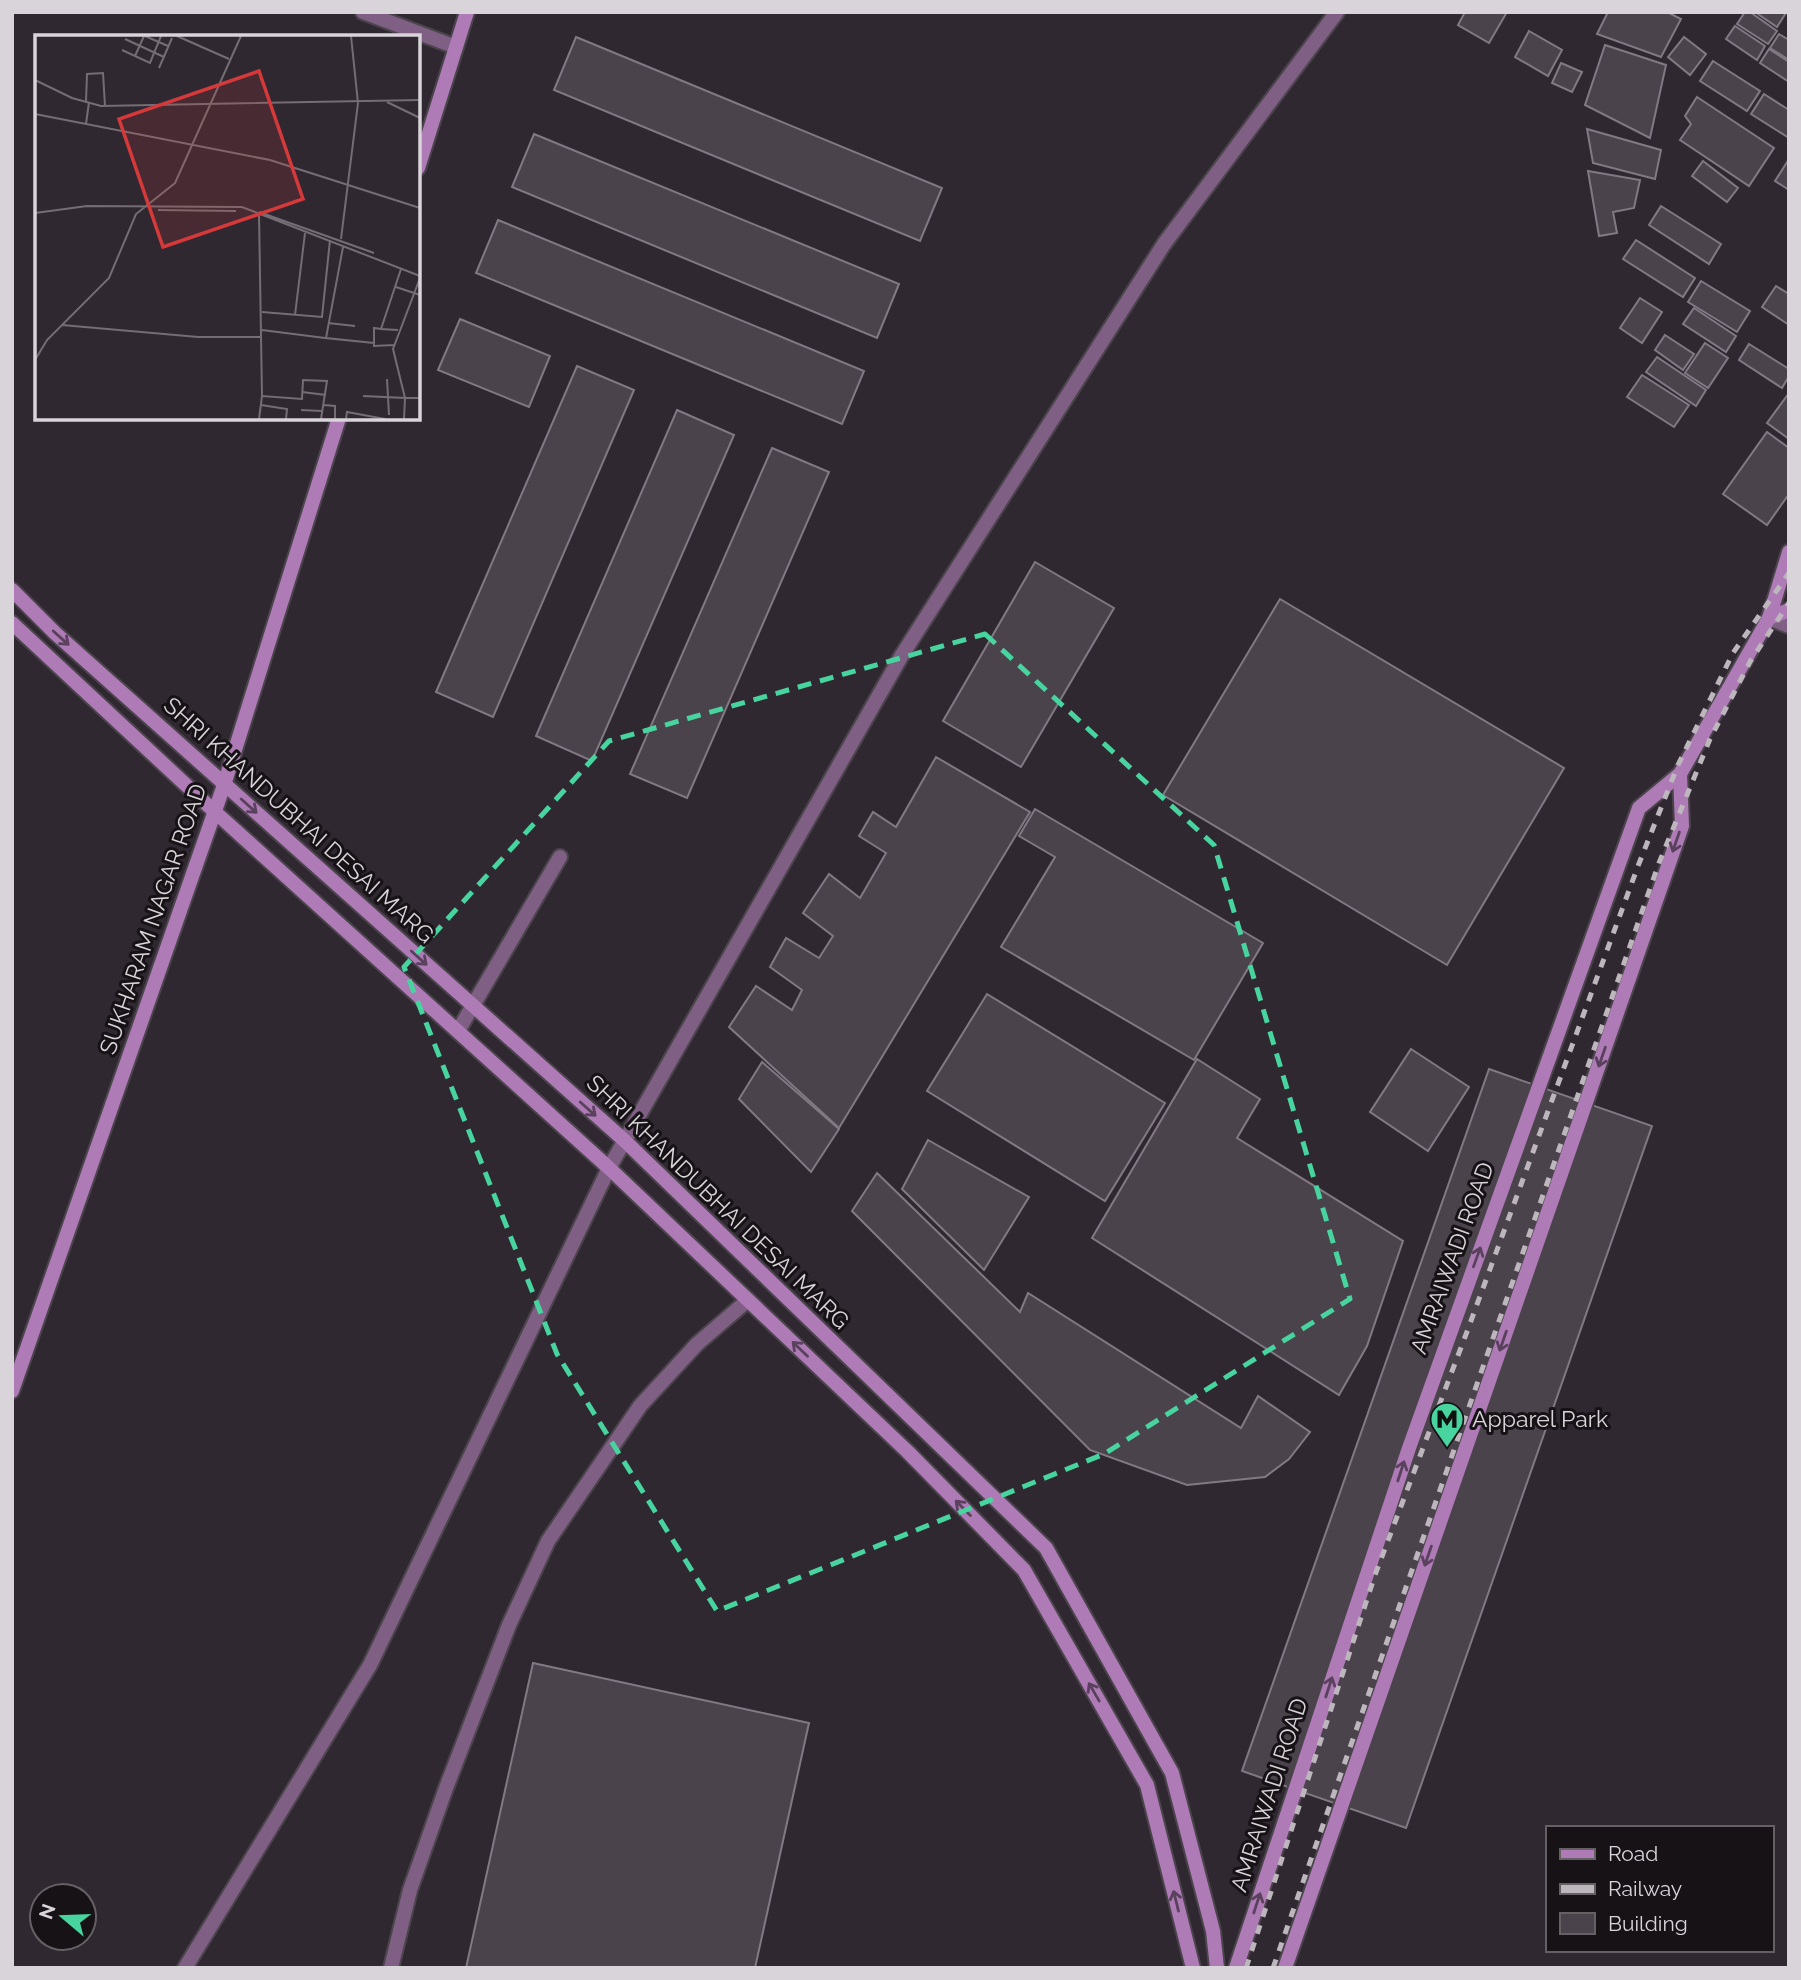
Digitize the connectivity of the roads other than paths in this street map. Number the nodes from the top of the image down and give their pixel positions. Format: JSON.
{"nodes":[{"id":1,"x":363,"y":12,"type":"edge"},
{"id":2,"x":467,"y":12,"type":"edge"},
{"id":3,"x":1337,"y":12,"type":"edge"},
{"id":4,"x":456,"y":47,"type":"junction"},
{"id":5,"x":420,"y":162,"type":"edge"},
{"id":6,"x":339,"y":420,"type":"edge"},
{"id":7,"x":1789,"y":552,"type":"edge"},
{"id":8,"x":12,"y":590,"type":"edge"},
{"id":9,"x":1789,"y":610,"type":"edge"},
{"id":10,"x":1769,"y":618,"type":"junction"},
{"id":11,"x":12,"y":622,"type":"edge"},
{"id":12,"x":1789,"y":626,"type":"edge"},
{"id":13,"x":1680,"y":774,"type":"junction"},
{"id":14,"x":224,"y":785,"type":"junction"},
{"id":15,"x":215,"y":812,"type":"junction"},
{"id":16,"x":560,"y":857,"type":"dead end"},
{"id":17,"x":473,"y":1006,"type":"junction"},
{"id":18,"x":458,"y":1031,"type":"junction"},
{"id":19,"x":625,"y":1141,"type":"junction"},
{"id":20,"x":609,"y":1168,"type":"junction"},
{"id":21,"x":748,"y":1300,"type":"junction"},
{"id":22,"x":12,"y":1391,"type":"edge"},
{"id":23,"x":185,"y":1968,"type":"edge"},
{"id":24,"x":391,"y":1968,"type":"edge"},
{"id":25,"x":1193,"y":1968,"type":"edge"},
{"id":26,"x":1217,"y":1968,"type":"edge"},
{"id":27,"x":1236,"y":1968,"type":"edge"},
{"id":28,"x":1285,"y":1968,"type":"edge"}],
"edges":[{"from":1,"to":4,"type":"street"},
{"from":2,"to":4,"type":"main road"},
{"from":3,"to":19,"type":"street"},
{"from":4,"to":5,"type":"main road"},
{"from":6,"to":14,"type":"main road","name":"SUKHARAM NAGAR ROAD"},
{"from":7,"to":10,"type":"main road","name":"AMRAIWADI ROAD"},
{"from":8,"to":14,"type":"main road","name":"SHRI KHANDUBHAI DESAI MARG","one_way":true},
{"from":9,"to":10,"type":"main road"},
{"from":10,"to":12,"type":"street"},
{"from":10,"to":13,"type":"main road","name":"AMRAIWADI ROAD"},
{"from":11,"to":15,"type":"main road"},
{"from":27,"to":13,"type":"main road","name":"AMRAIWADI ROAD","one_way":true},
{"from":13,"to":28,"type":"main road","one_way":true},
{"from":14,"to":15,"type":"main road","name":"SUKHARAM NAGAR ROAD"},
{"from":14,"to":17,"type":"main road","name":"SHRI KHANDUBHAI DESAI MARG","one_way":true},
{"from":15,"to":18,"type":"main road"},
{"from":15,"to":22,"type":"main road","name":"SUKHARAM NAGAR ROAD"},
{"from":16,"to":17,"type":"street"},
{"from":17,"to":18,"type":"street"},
{"from":17,"to":19,"type":"main road","name":"SHRI KHANDUBHAI DESAI MARG","one_way":true},
{"from":18,"to":20,"type":"main road"},
{"from":19,"to":20,"type":"street"},
{"from":19,"to":26,"type":"main road","name":"SHRI KHANDUBHAI DESAI MARG"},
{"from":20,"to":21,"type":"main road"},
{"from":20,"to":23,"type":"street"},
{"from":21,"to":24,"type":"street"},
{"from":25,"to":21,"type":"main road","one_way":true}]}
